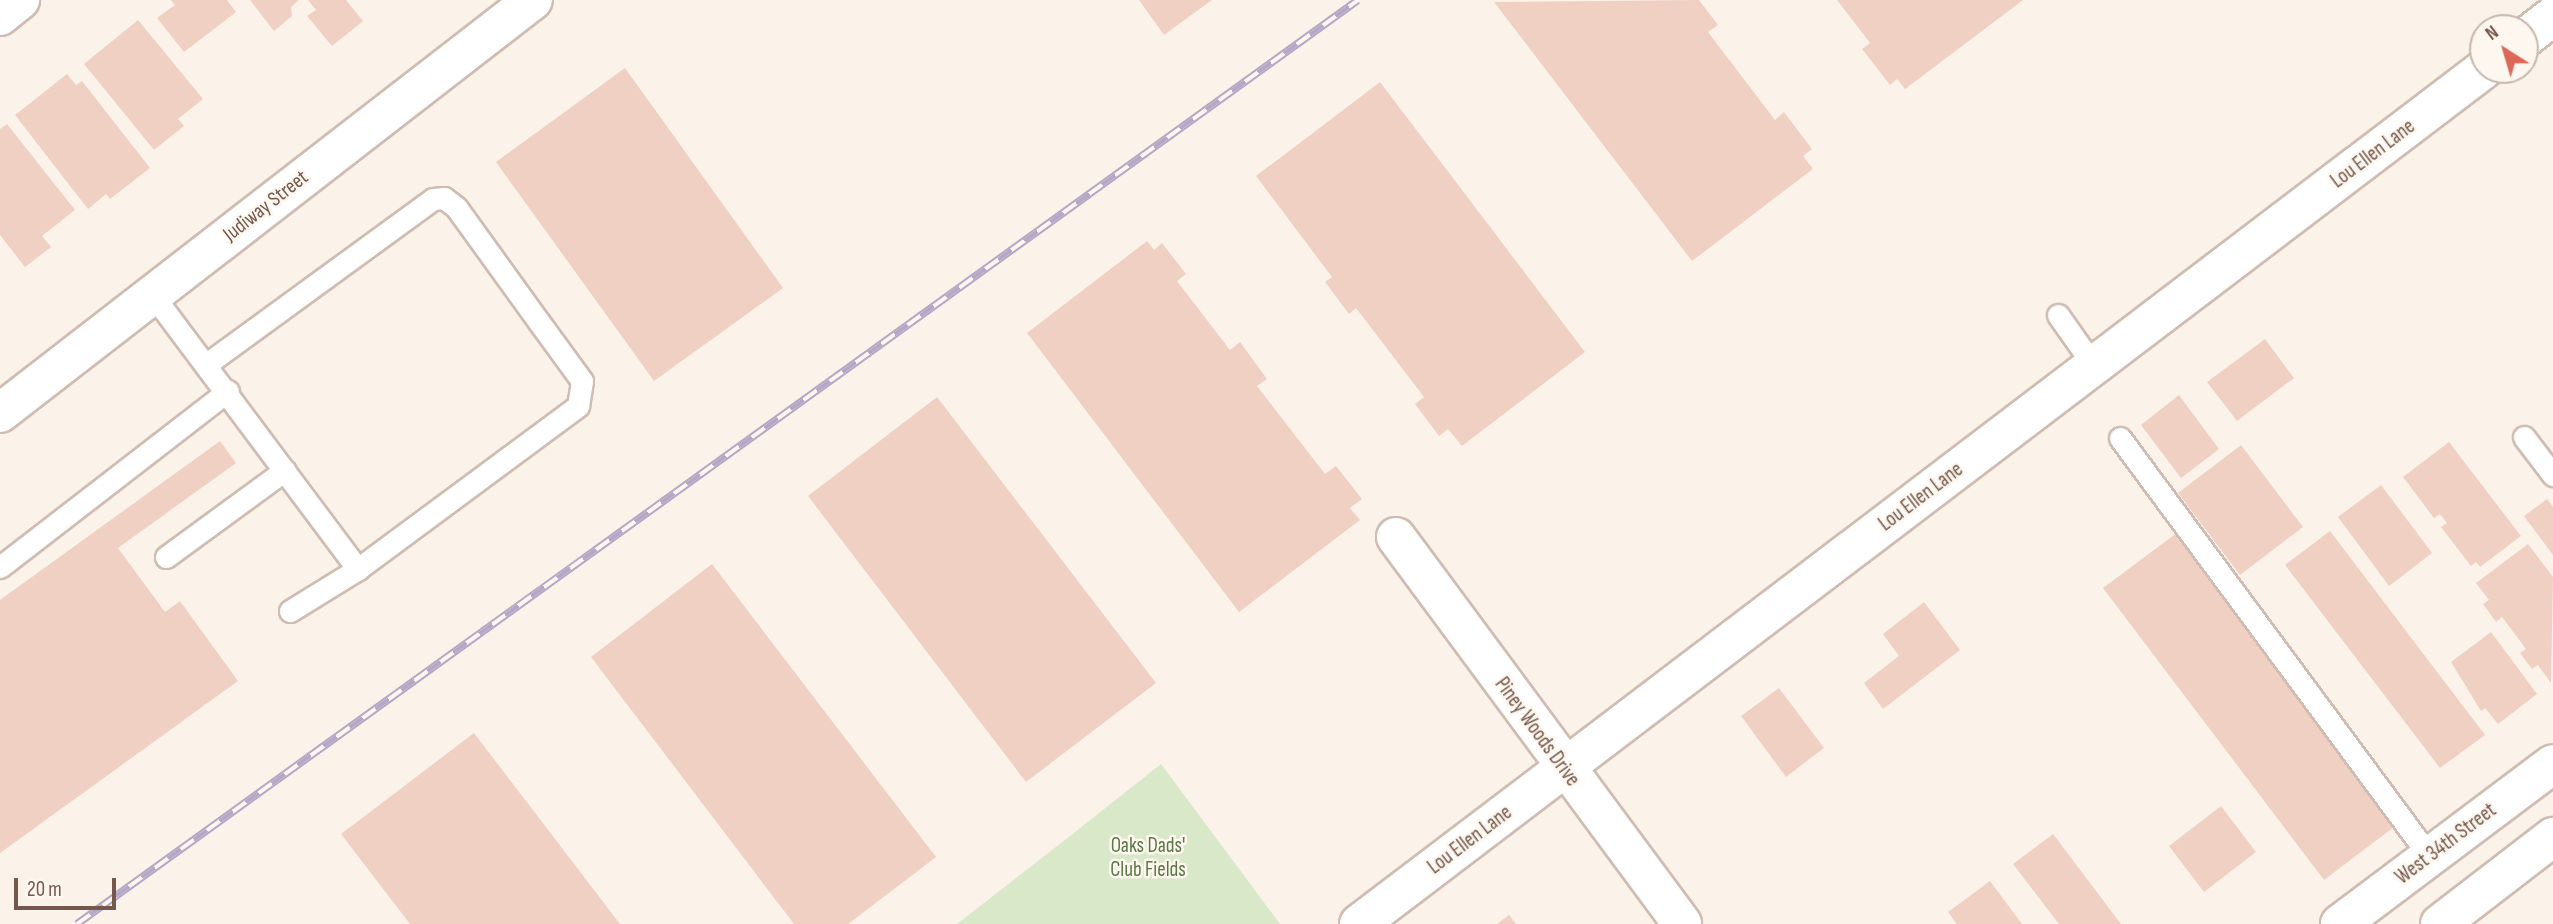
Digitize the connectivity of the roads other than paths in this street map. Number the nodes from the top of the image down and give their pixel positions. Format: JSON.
{"nodes":[{"id":1,"x":20,"y":0,"type":"edge"},
{"id":2,"x":533,"y":0,"type":"edge"},
{"id":3,"x":0,"y":16,"type":"edge"},
{"id":4,"x":2553,"y":16,"type":"edge"},
{"id":5,"x":2539,"y":27,"type":"edge"},
{"id":6,"x":2469,"y":81,"type":"edge"},
{"id":7,"x":152,"y":295,"type":"junction"},
{"id":8,"x":2058,"y":315,"type":"dead end"},
{"id":9,"x":208,"y":363,"type":"junction"},
{"id":10,"x":2094,"y":366,"type":"junction"},
{"id":11,"x":228,"y":391,"type":"junction"},
{"id":12,"x":0,"y":413,"type":"edge"},
{"id":13,"x":2524,"y":437,"type":"dead end"},
{"id":14,"x":2120,"y":438,"type":"dead end"},
{"id":15,"x":285,"y":470,"type":"junction"},
{"id":16,"x":2553,"y":475,"type":"edge"},
{"id":17,"x":1395,"y":537,"type":"dead end"},
{"id":18,"x":166,"y":557,"type":"dead end"},
{"id":19,"x":0,"y":566,"type":"edge"},
{"id":20,"x":358,"y":569,"type":"junction"},
{"id":21,"x":290,"y":611,"type":"dead end"},
{"id":22,"x":2553,"y":764,"type":"edge"},
{"id":23,"x":1564,"y":769,"type":"junction"},
{"id":24,"x":2550,"y":846,"type":"edge"},
{"id":25,"x":2430,"y":857,"type":"junction"},
{"id":26,"x":2448,"y":921,"type":"edge"},
{"id":27,"x":1359,"y":924,"type":"edge"},
{"id":28,"x":1682,"y":924,"type":"edge"},
{"id":29,"x":2340,"y":924,"type":"edge"}],
"edges":[{"from":1,"to":3,"type":"street"},
{"from":2,"to":7,"type":"street","name":"Judiway Street"},
{"from":4,"to":5,"type":"street"},
{"from":6,"to":10,"type":"street","name":"Lou Ellen Lane"},
{"from":7,"to":9,"type":"lane"},
{"from":7,"to":12,"type":"street","name":"Judiway Street"},
{"from":8,"to":10,"type":"lane"},
{"from":9,"to":11,"type":"lane"},
{"from":9,"to":20,"type":"lane"},
{"from":10,"to":23,"type":"street","name":"Lou Ellen Lane"},
{"from":11,"to":15,"type":"lane"},
{"from":11,"to":19,"type":"lane"},
{"from":13,"to":16,"type":"lane"},
{"from":14,"to":25,"type":"lane"},
{"from":15,"to":18,"type":"lane"},
{"from":15,"to":20,"type":"lane"},
{"from":17,"to":23,"type":"street","name":"Piney Woods Drive"},
{"from":20,"to":21,"type":"lane"},
{"from":22,"to":25,"type":"street","name":"West 34th Street"},
{"from":23,"to":27,"type":"street","name":"Lou Ellen Lane"},
{"from":23,"to":28,"type":"street","name":"Piney Woods Drive"},
{"from":24,"to":26,"type":"street"},
{"from":25,"to":29,"type":"street","name":"West 34th Street"}]}
